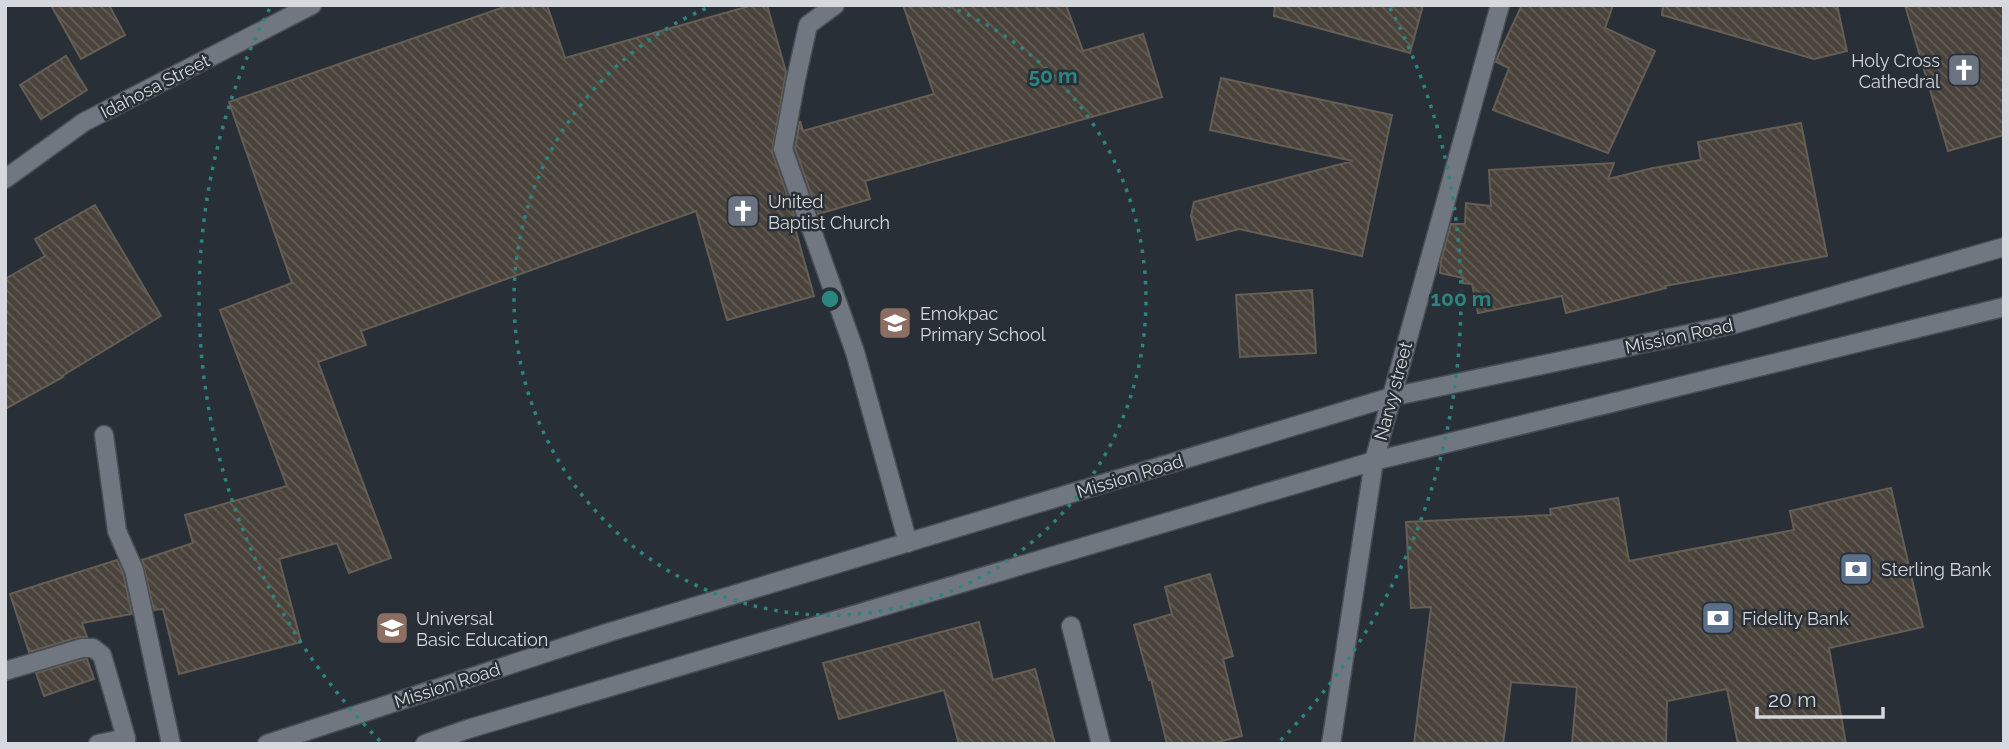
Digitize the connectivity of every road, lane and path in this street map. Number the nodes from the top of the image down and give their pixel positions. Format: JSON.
{"nodes":[{"id":1,"x":312,"y":5,"type":"edge"},
{"id":2,"x":835,"y":5,"type":"edge"},
{"id":3,"x":1500,"y":5,"type":"edge"},
{"id":4,"x":5,"y":179,"type":"edge"},
{"id":5,"x":2004,"y":247,"type":"edge"},
{"id":6,"x":2004,"y":307,"type":"edge"},
{"id":7,"x":1391,"y":397,"type":"junction"},
{"id":8,"x":104,"y":435,"type":"dead end"},
{"id":9,"x":1374,"y":461,"type":"junction"},
{"id":10,"x":908,"y":543,"type":"junction"},
{"id":11,"x":1071,"y":626,"type":"dead end"},
{"id":12,"x":5,"y":671,"type":"edge"},
{"id":13,"x":470,"y":736,"type":"edge"},
{"id":14,"x":126,"y":741,"type":"edge"},
{"id":15,"x":1332,"y":742,"type":"edge"},
{"id":16,"x":98,"y":744,"type":"edge"},
{"id":17,"x":171,"y":744,"type":"edge"},
{"id":18,"x":267,"y":744,"type":"edge"},
{"id":19,"x":425,"y":744,"type":"edge"},
{"id":20,"x":1101,"y":744,"type":"edge"},
{"id":21,"x":1314,"y":744,"type":"edge"}],
"edges":[{"from":1,"to":4,"type":"street","name":"Idahosa Street"},
{"from":2,"to":10,"type":"street"},
{"from":3,"to":7,"type":"street","name":"Narvy street"},
{"from":5,"to":7,"type":"street","name":"Mission Road"},
{"from":6,"to":9,"type":"street"},
{"from":7,"to":9,"type":"street","name":"Narvy street"},
{"from":7,"to":10,"type":"street","name":"Mission Road"},
{"from":8,"to":17,"type":"street"},
{"from":9,"to":13,"type":"street"},
{"from":9,"to":15,"type":"street","name":"Narvy street"},
{"from":10,"to":18,"type":"street","name":"Mission Road"},
{"from":11,"to":20,"type":"street"},
{"from":12,"to":14,"type":"street"},
{"from":13,"to":19,"type":"street"},
{"from":14,"to":16,"type":"street"},
{"from":15,"to":21,"type":"street"}]}
